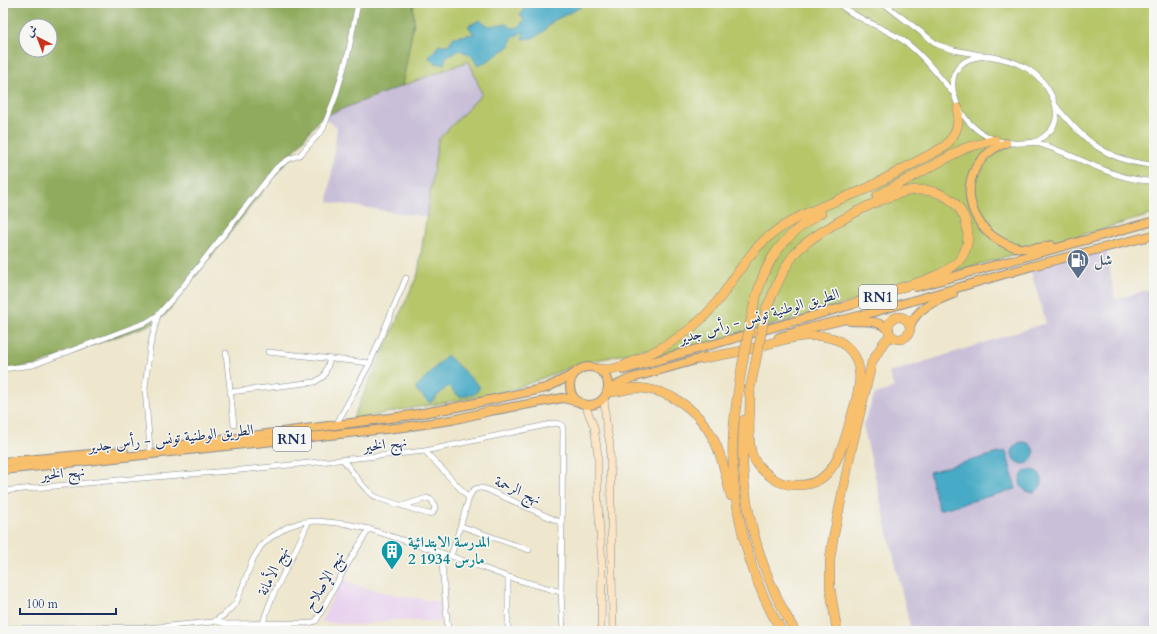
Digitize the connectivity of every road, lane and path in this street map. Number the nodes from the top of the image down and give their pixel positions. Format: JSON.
{"nodes":[{"id":1,"x":358,"y":3,"type":"edge"},
{"id":2,"x":838,"y":3,"type":"edge"},
{"id":3,"x":883,"y":3,"type":"edge"},
{"id":4,"x":987,"y":56,"type":"junction"},
{"id":5,"x":954,"y":93,"type":"junction"},
{"id":6,"x":1055,"y":106,"type":"junction"},
{"id":7,"x":958,"y":108,"type":"junction"},
{"id":8,"x":995,"y":140,"type":"junction"},
{"id":9,"x":1006,"y":142,"type":"junction"},
{"id":10,"x":1034,"y":142,"type":"junction"},
{"id":11,"x":1154,"y":165,"type":"edge"},
{"id":12,"x":1154,"y":181,"type":"edge"},
{"id":13,"x":866,"y":188,"type":"junction"},
{"id":14,"x":1154,"y":221,"type":"edge"},
{"id":15,"x":1154,"y":235,"type":"edge"},
{"id":16,"x":1097,"y":237,"type":"junction"},
{"id":17,"x":995,"y":276,"type":"junction"},
{"id":18,"x":406,"y":278,"type":"dead end"},
{"id":19,"x":846,"y":306,"type":"junction"},
{"id":20,"x":766,"y":309,"type":"junction"},
{"id":21,"x":158,"y":315,"type":"junction"},
{"id":22,"x":842,"y":321,"type":"junction"},
{"id":23,"x":910,"y":326,"type":"junction"},
{"id":24,"x":890,"y":332,"type":"junction"},
{"id":25,"x":268,"y":352,"type":"dead end"},
{"id":26,"x":226,"y":353,"type":"dead end"},
{"id":27,"x":330,"y":359,"type":"junction"},
{"id":28,"x":700,"y":359,"type":"junction"},
{"id":29,"x":370,"y":363,"type":"junction"},
{"id":30,"x":3,"y":369,"type":"edge"},
{"id":31,"x":600,"y":370,"type":"junction"},
{"id":32,"x":574,"y":374,"type":"junction"},
{"id":33,"x":750,"y":388,"type":"junction"},
{"id":34,"x":230,"y":392,"type":"junction"},
{"id":35,"x":606,"y":393,"type":"junction"},
{"id":36,"x":582,"y":403,"type":"junction"},
{"id":37,"x":234,"y":425,"type":"dead end"},
{"id":38,"x":336,"y":425,"type":"junction"},
{"id":39,"x":150,"y":449,"type":"junction"},
{"id":40,"x":425,"y":451,"type":"junction"},
{"id":41,"x":344,"y":460,"type":"junction"},
{"id":42,"x":3,"y":462,"type":"edge"},
{"id":43,"x":3,"y":470,"type":"edge"},
{"id":44,"x":3,"y":491,"type":"edge"},
{"id":45,"x":469,"y":498,"type":"junction"},
{"id":46,"x":402,"y":506,"type":"junction"},
{"id":47,"x":308,"y":522,"type":"junction"},
{"id":48,"x":562,"y":523,"type":"junction"},
{"id":49,"x":461,"y":526,"type":"junction"},
{"id":50,"x":369,"y":528,"type":"junction"},
{"id":51,"x":744,"y":537,"type":"junction"},
{"id":52,"x":530,"y":550,"type":"dead end"},
{"id":53,"x":441,"y":553,"type":"junction"},
{"id":54,"x":451,"y":556,"type":"junction"},
{"id":55,"x":508,"y":577,"type":"junction"},
{"id":56,"x":561,"y":592,"type":"junction"},
{"id":57,"x":216,"y":621,"type":"junction"},
{"id":58,"x":263,"y":624,"type":"junction"},
{"id":59,"x":3,"y":628,"type":"edge"},
{"id":60,"x":64,"y":629,"type":"edge"},
{"id":61,"x":84,"y":629,"type":"edge"},
{"id":62,"x":157,"y":629,"type":"edge"},
{"id":63,"x":34,"y":630,"type":"edge"},
{"id":64,"x":261,"y":631,"type":"edge"},
{"id":65,"x":448,"y":631,"type":"edge"},
{"id":66,"x":508,"y":631,"type":"edge"},
{"id":67,"x":563,"y":631,"type":"edge"},
{"id":68,"x":601,"y":631,"type":"edge"},
{"id":69,"x":613,"y":631,"type":"edge"},
{"id":70,"x":782,"y":631,"type":"edge"},
{"id":71,"x":795,"y":631,"type":"edge"},
{"id":72,"x":837,"y":631,"type":"edge"}],
"edges":[{"from":1,"to":21,"type":"street"},
{"from":2,"to":5,"type":"street"},
{"from":3,"to":4,"type":"street"},
{"from":4,"to":5,"type":"street"},
{"from":4,"to":6,"type":"street"},
{"from":5,"to":7,"type":"street"},
{"from":6,"to":10,"type":"street"},
{"from":6,"to":11,"type":"street"},
{"from":7,"to":8,"type":"street"},
{"from":7,"to":13,"type":"highway"},
{"from":8,"to":9,"type":"street"},
{"from":8,"to":20,"type":"highway"},
{"from":9,"to":10,"type":"street"},
{"from":9,"to":16,"type":"main road"},
{"from":10,"to":12,"type":"street"},
{"from":13,"to":31,"type":"highway"},
{"from":13,"to":51,"type":"highway","bridge":true},
{"from":14,"to":16,"type":"main road","name":"الطريق الوطنية تونس - رأس جدير","number":"RN1"},
{"from":15,"to":17,"type":"main road","name":"الطريق الوطنية تونس - رأس جدير","number":"RN1"},
{"from":16,"to":19,"type":"main road","name":"الطريق الوطنية تونس - رأس جدير","number":"RN1"},
{"from":17,"to":22,"type":"main road","name":"الطريق الوطنية تونس - رأس جدير","number":"RN1"},
{"from":17,"to":23,"type":"main road"},
{"from":18,"to":29,"type":"street"},
{"from":19,"to":20,"type":"highway"},
{"from":19,"to":31,"type":"main road","name":"الطريق الوطنية تونس - رأس جدير","number":"RN1"},
{"from":20,"to":33,"type":"highway","bridge":true},
{"from":21,"to":30,"type":"street"},
{"from":21,"to":39,"type":"street"},
{"from":22,"to":24,"type":"main road"},
{"from":22,"to":28,"type":"main road","name":"الطريق الوطنية تونس - رأس جدير","number":"RN1"},
{"from":23,"to":24,"type":"highway"},
{"from":23,"to":24,"type":"highway"},
{"from":24,"to":72,"type":"highway"},
{"from":25,"to":27,"type":"street"},
{"from":26,"to":34,"type":"street"},
{"from":27,"to":29,"type":"street"},
{"from":27,"to":34,"type":"street"},
{"from":28,"to":33,"type":"highway"},
{"from":28,"to":35,"type":"main road","name":"الطريق الوطنية تونس - رأس جدير","number":"RN1"},
{"from":29,"to":38,"type":"street"},
{"from":31,"to":32,"type":"main road","number":"RN1"},
{"from":31,"to":35,"type":"main road"},
{"from":32,"to":36,"type":"main road"},
{"from":32,"to":38,"type":"main road","name":"الطريق الوطنية تونس - رأس جدير","number":"RN1"},
{"from":33,"to":71,"type":"highway"},
{"from":34,"to":37,"type":"street"},
{"from":35,"to":36,"type":"main road","number":"RN1"},
{"from":35,"to":51,"type":"highway"},
{"from":35,"to":69,"type":"street"},
{"from":36,"to":43,"type":"main road","name":"الطريق الوطنية تونس - رأس جدير","number":"RN1"},
{"from":36,"to":68,"type":"street"},
{"from":38,"to":39,"type":"main road","name":"الطريق الوطنية تونس - رأس جدير","number":"RN1"},
{"from":39,"to":42,"type":"main road","name":"الطريق الوطنية تونس - رأس جدير","number":"RN1"},
{"from":40,"to":41,"type":"street","name":"نهج الخير"},
{"from":40,"to":45,"type":"street"},
{"from":40,"to":48,"type":"street","name":"نهج الخير"},
{"from":41,"to":44,"type":"street","name":"نهج الخير"},
{"from":41,"to":46,"type":"street"},
{"from":45,"to":48,"type":"street","name":"نهج الرحمة"},
{"from":45,"to":49,"type":"street"},
{"from":46,"to":46,"type":"street"},
{"from":47,"to":50,"type":"street"},
{"from":47,"to":57,"type":"street"},
{"from":47,"to":58,"type":"street","name":"نهج الأمانة"},
{"from":48,"to":56,"type":"street","name":"نهج الخير"},
{"from":49,"to":52,"type":"street"},
{"from":49,"to":54,"type":"street"},
{"from":50,"to":53,"type":"street"},
{"from":50,"to":58,"type":"street","name":"نهج الإصلاح"},
{"from":51,"to":70,"type":"highway"},
{"from":53,"to":54,"type":"street"},
{"from":53,"to":65,"type":"street"},
{"from":54,"to":55,"type":"street"},
{"from":55,"to":56,"type":"street"},
{"from":55,"to":66,"type":"street"},
{"from":56,"to":67,"type":"street","name":"نهج الخير"},
{"from":57,"to":58,"type":"street","name":"نهج الإصلاح"},
{"from":57,"to":62,"type":"street"},
{"from":58,"to":64,"type":"street","name":"نهج الأمانة"},
{"from":59,"to":63,"type":"street"},
{"from":60,"to":61,"type":"street"},
{"from":60,"to":63,"type":"street"},
{"from":61,"to":62,"type":"street"}]}
